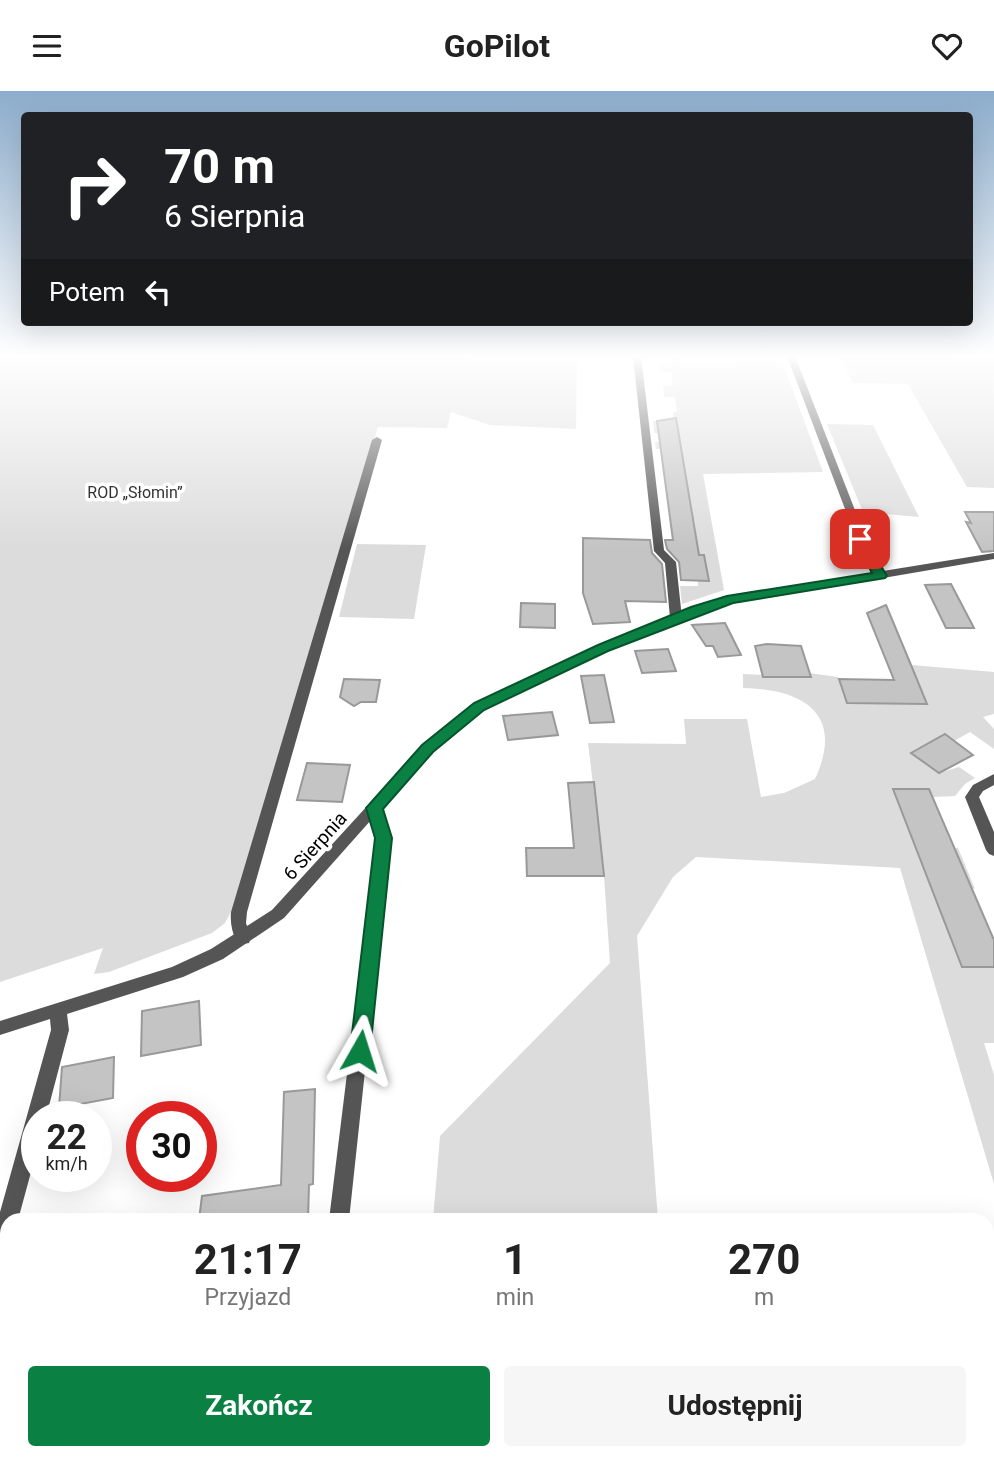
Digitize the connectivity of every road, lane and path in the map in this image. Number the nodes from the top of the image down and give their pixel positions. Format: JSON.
{"nodes":[{"id":1,"x":644,"y":420,"type":"edge"},
{"id":2,"x":816,"y":420,"type":"edge"},
{"id":3,"x":377,"y":440,"type":"dead end"},
{"id":4,"x":994,"y":556,"type":"edge"},
{"id":5,"x":880,"y":576,"type":"junction"},
{"id":6,"x":676,"y":618,"type":"junction"},
{"id":7,"x":994,"y":779,"type":"edge"},
{"id":8,"x":374,"y":808,"type":"junction"},
{"id":9,"x":994,"y":850,"type":"edge"},
{"id":10,"x":243,"y":937,"type":"junction"},
{"id":11,"x":58,"y":1011,"type":"junction"},
{"id":12,"x":0,"y":1028,"type":"edge"},
{"id":13,"x":10,"y":1213,"type":"edge"},
{"id":14,"x":340,"y":1213,"type":"edge"}],
"edges":[{"from":1,"to":6,"type":"street"},
{"from":2,"to":5,"type":"street"},
{"from":3,"to":10,"type":"street"},
{"from":4,"to":5,"type":"street","name":"6 Sierpnia"},
{"from":5,"to":6,"type":"street","name":"6 Sierpnia"},
{"from":6,"to":8,"type":"street","name":"6 Sierpnia"},
{"from":7,"to":9,"type":"street"},
{"from":8,"to":10,"type":"street","name":"6 Sierpnia"},
{"from":8,"to":14,"type":"street"},
{"from":10,"to":11,"type":"street","name":"6 Sierpnia"},
{"from":11,"to":12,"type":"street","name":"6 Sierpnia"},
{"from":11,"to":13,"type":"street"}]}
